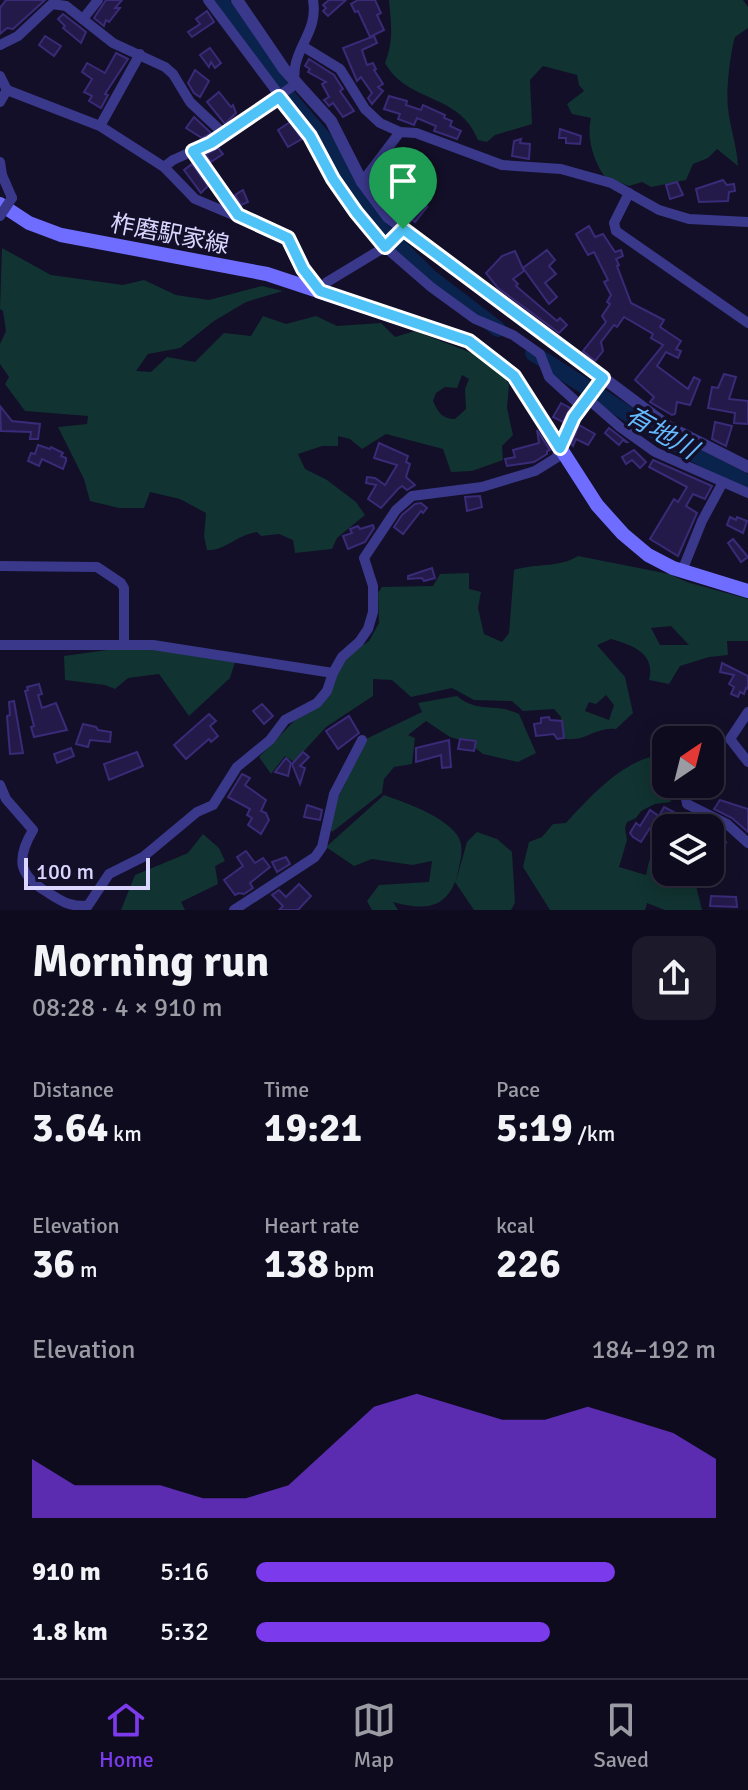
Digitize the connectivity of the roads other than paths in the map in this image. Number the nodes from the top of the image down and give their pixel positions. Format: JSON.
{"nodes":[{"id":1,"x":98,"y":0,"type":"edge"},
{"id":2,"x":208,"y":0,"type":"edge"},
{"id":3,"x":237,"y":0,"type":"edge"},
{"id":4,"x":313,"y":0,"type":"edge"},
{"id":5,"x":83,"y":19,"type":"junction"},
{"id":6,"x":0,"y":45,"type":"edge"},
{"id":7,"x":304,"y":47,"type":"junction"},
{"id":8,"x":140,"y":54,"type":"junction"},
{"id":9,"x":0,"y":76,"type":"edge"},
{"id":10,"x":294,"y":82,"type":"junction"},
{"id":11,"x":7,"y":90,"type":"junction"},
{"id":12,"x":279,"y":97,"type":"junction"},
{"id":13,"x":0,"y":102,"type":"edge"},
{"id":14,"x":100,"y":126,"type":"junction"},
{"id":15,"x":400,"y":132,"type":"junction"},
{"id":16,"x":223,"y":133,"type":"junction"},
{"id":17,"x":193,"y":151,"type":"junction"},
{"id":18,"x":0,"y":162,"type":"edge"},
{"id":19,"x":164,"y":167,"type":"junction"},
{"id":20,"x":362,"y":182,"type":"junction"},
{"id":21,"x":629,"y":193,"type":"junction"},
{"id":22,"x":6,"y":201,"type":"edge"},
{"id":23,"x":238,"y":215,"type":"junction"},
{"id":24,"x":0,"y":216,"type":"edge"},
{"id":25,"x":748,"y":222,"type":"edge"},
{"id":26,"x":403,"y":229,"type":"junction"},
{"id":27,"x":385,"y":247,"type":"junction"},
{"id":28,"x":320,"y":291,"type":"junction"},
{"id":29,"x":748,"y":323,"type":"edge"},
{"id":30,"x":602,"y":380,"type":"junction"},
{"id":31,"x":585,"y":403,"type":"junction"},
{"id":32,"x":560,"y":448,"type":"junction"},
{"id":33,"x":748,"y":467,"type":"edge"},
{"id":34,"x":723,"y":482,"type":"junction"},
{"id":35,"x":748,"y":493,"type":"edge"},
{"id":36,"x":0,"y":566,"type":"edge"},
{"id":37,"x":682,"y":571,"type":"junction"},
{"id":38,"x":748,"y":591,"type":"edge"},
{"id":39,"x":0,"y":645,"type":"edge"},
{"id":40,"x":124,"y":645,"type":"junction"},
{"id":41,"x":333,"y":673,"type":"junction"},
{"id":42,"x":748,"y":712,"type":"edge"},
{"id":43,"x":362,"y":740,"type":"dead end"},
{"id":44,"x":748,"y":762,"type":"edge"},
{"id":45,"x":0,"y":785,"type":"edge"},
{"id":46,"x":686,"y":798,"type":"edge"},
{"id":47,"x":748,"y":843,"type":"edge"},
{"id":48,"x":86,"y":908,"type":"edge"},
{"id":49,"x":234,"y":910,"type":"edge"}],
"edges":[{"from":1,"to":5,"type":"street"},
{"from":2,"to":12,"type":"street"},
{"from":3,"to":10,"type":"street"},
{"from":4,"to":7,"type":"street"},
{"from":5,"to":6,"type":"street"},
{"from":5,"to":8,"type":"street"},
{"from":7,"to":10,"type":"street"},
{"from":7,"to":15,"type":"street"},
{"from":8,"to":14,"type":"street"},
{"from":8,"to":16,"type":"street"},
{"from":9,"to":11,"type":"street"},
{"from":10,"to":12,"type":"street"},
{"from":10,"to":20,"type":"street"},
{"from":11,"to":13,"type":"street"},
{"from":11,"to":14,"type":"street"},
{"from":12,"to":16,"type":"street"},
{"from":12,"to":27,"type":"street"},
{"from":14,"to":19,"type":"street"},
{"from":15,"to":20,"type":"street"},
{"from":15,"to":21,"type":"street"},
{"from":16,"to":17,"type":"street"},
{"from":17,"to":19,"type":"street"},
{"from":17,"to":23,"type":"street"},
{"from":18,"to":22,"type":"street"},
{"from":19,"to":23,"type":"street"},
{"from":20,"to":26,"type":"street"},
{"from":21,"to":25,"type":"street"},
{"from":21,"to":29,"type":"street"},
{"from":22,"to":24,"type":"street","bridge":true},
{"from":22,"to":28,"type":"main road","name":"柞磨駅家線"},
{"from":23,"to":28,"type":"street"},
{"from":26,"to":27,"type":"street"},
{"from":26,"to":30,"type":"street"},
{"from":27,"to":28,"type":"street"},
{"from":27,"to":31,"type":"street"},
{"from":28,"to":32,"type":"main road","name":"柞磨駅家線"},
{"from":30,"to":31,"type":"street"},
{"from":30,"to":33,"type":"street"},
{"from":31,"to":32,"type":"street"},
{"from":31,"to":34,"type":"street"},
{"from":32,"to":37,"type":"main road","name":"柞磨駅家線"},
{"from":32,"to":41,"type":"street"},
{"from":34,"to":35,"type":"street"},
{"from":34,"to":37,"type":"street"},
{"from":36,"to":40,"type":"street"},
{"from":37,"to":38,"type":"main road","name":"柞磨駅家線"},
{"from":39,"to":40,"type":"street"},
{"from":40,"to":41,"type":"street"},
{"from":41,"to":48,"type":"street"},
{"from":42,"to":44,"type":"street"},
{"from":43,"to":49,"type":"street"},
{"from":45,"to":48,"type":"street"},
{"from":46,"to":47,"type":"street"}]}
